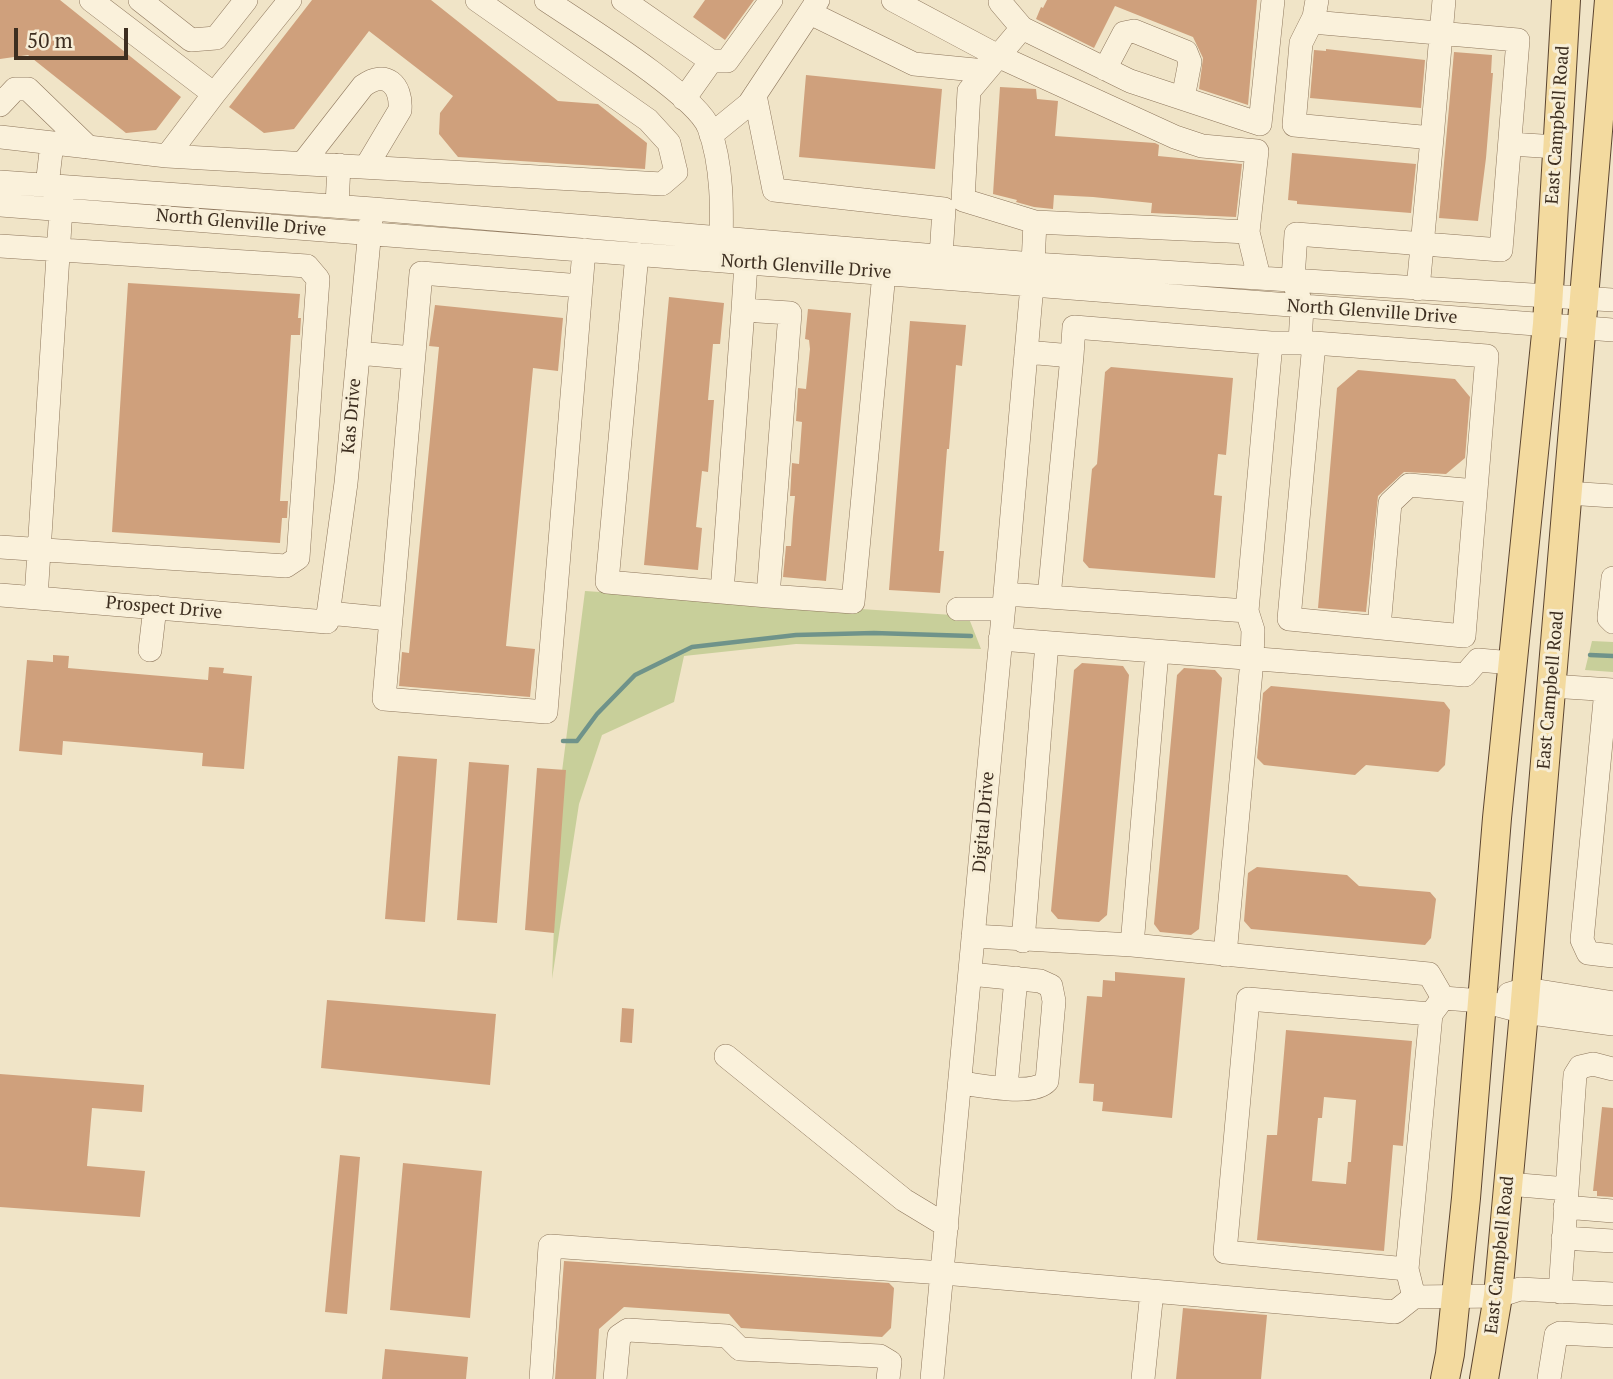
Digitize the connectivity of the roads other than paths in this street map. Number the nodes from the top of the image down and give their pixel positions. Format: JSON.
{"nodes":[{"id":1,"x":91,"y":0,"type":"edge"},
{"id":2,"x":140,"y":0,"type":"edge"},
{"id":3,"x":246,"y":0,"type":"edge"},
{"id":4,"x":290,"y":0,"type":"edge"},
{"id":5,"x":477,"y":0,"type":"edge"},
{"id":6,"x":546,"y":0,"type":"edge"},
{"id":7,"x":623,"y":0,"type":"edge"},
{"id":8,"x":771,"y":0,"type":"edge"},
{"id":9,"x":893,"y":0,"type":"edge"},
{"id":10,"x":1273,"y":0,"type":"edge"},
{"id":11,"x":1444,"y":0,"type":"edge"},
{"id":12,"x":1566,"y":0,"type":"edge"},
{"id":13,"x":1000,"y":1,"type":"edge"},
{"id":14,"x":1603,"y":1,"type":"edge"},
{"id":15,"x":814,"y":6,"type":"edge"},
{"id":16,"x":1314,"y":11,"type":"edge"},
{"id":17,"x":1022,"y":28,"type":"junction"},
{"id":18,"x":1441,"y":33,"type":"junction"},
{"id":19,"x":711,"y":61,"type":"junction"},
{"id":20,"x":992,"y":64,"type":"junction"},
{"id":21,"x":1105,"y":69,"type":"junction"},
{"id":22,"x":214,"y":94,"type":"junction"},
{"id":23,"x":755,"y":96,"type":"junction"},
{"id":24,"x":1183,"y":98,"type":"junction"},
{"id":25,"x":684,"y":99,"type":"junction"},
{"id":26,"x":0,"y":105,"type":"edge"},
{"id":27,"x":711,"y":135,"type":"junction"},
{"id":28,"x":0,"y":137,"type":"edge"},
{"id":29,"x":1432,"y":138,"type":"junction"},
{"id":30,"x":52,"y":143,"type":"junction"},
{"id":31,"x":1510,"y":144,"type":"junction"},
{"id":32,"x":88,"y":147,"type":"junction"},
{"id":33,"x":1557,"y":147,"type":"junction"},
{"id":34,"x":167,"y":156,"type":"junction"},
{"id":35,"x":303,"y":163,"type":"junction"},
{"id":36,"x":340,"y":165,"type":"junction"},
{"id":37,"x":366,"y":167,"type":"junction"},
{"id":38,"x":0,"y":182,"type":"edge"},
{"id":39,"x":57,"y":194,"type":"junction"},
{"id":40,"x":0,"y":205,"type":"edge"},
{"id":41,"x":953,"y":205,"type":"junction"},
{"id":42,"x":337,"y":206,"type":"junction"},
{"id":43,"x":373,"y":209,"type":"junction"},
{"id":44,"x":1035,"y":222,"type":"junction"},
{"id":45,"x":1248,"y":232,"type":"junction"},
{"id":46,"x":369,"y":233,"type":"junction"},
{"id":47,"x":1422,"y":244,"type":"junction"},
{"id":48,"x":0,"y":246,"type":"edge"},
{"id":49,"x":721,"y":249,"type":"junction"},
{"id":50,"x":58,"y":250,"type":"junction"},
{"id":51,"x":584,"y":250,"type":"junction"},
{"id":52,"x":747,"y":251,"type":"junction"},
{"id":53,"x":637,"y":254,"type":"junction"},
{"id":54,"x":941,"y":257,"type":"junction"},
{"id":55,"x":884,"y":273,"type":"junction"},
{"id":56,"x":1033,"y":275,"type":"junction"},
{"id":57,"x":1259,"y":277,"type":"junction"},
{"id":58,"x":1293,"y":279,"type":"junction"},
{"id":59,"x":581,"y":285,"type":"junction"},
{"id":60,"x":1418,"y":289,"type":"junction"},
{"id":61,"x":1548,"y":295,"type":"junction"},
{"id":62,"x":1600,"y":299,"type":"edge"},
{"id":63,"x":1302,"y":307,"type":"junction"},
{"id":64,"x":743,"y":310,"type":"junction"},
{"id":65,"x":1547,"y":324,"type":"junction"},
{"id":66,"x":1582,"y":327,"type":"junction"},
{"id":67,"x":1613,"y":330,"type":"edge"},
{"id":68,"x":1271,"y":343,"type":"junction"},
{"id":69,"x":1307,"y":343,"type":"junction"},
{"id":70,"x":1026,"y":352,"type":"junction"},
{"id":71,"x":358,"y":353,"type":"junction"},
{"id":72,"x":1072,"y":356,"type":"junction"},
{"id":73,"x":414,"y":358,"type":"junction"},
{"id":74,"x":1476,"y":491,"type":"junction"},
{"id":75,"x":1567,"y":493,"type":"junction"},
{"id":76,"x":1613,"y":496,"type":"edge"},
{"id":77,"x":0,"y":548,"type":"edge"},
{"id":78,"x":39,"y":550,"type":"junction"},
{"id":79,"x":1613,"y":578,"type":"edge"},
{"id":80,"x":722,"y":592,"type":"junction"},
{"id":81,"x":0,"y":595,"type":"edge"},
{"id":82,"x":768,"y":596,"type":"junction"},
{"id":83,"x":1049,"y":597,"type":"junction"},
{"id":84,"x":36,"y":598,"type":"junction"},
{"id":85,"x":1004,"y":602,"type":"junction"},
{"id":86,"x":155,"y":607,"type":"junction"},
{"id":87,"x":958,"y":609,"type":"dead end"},
{"id":88,"x":1247,"y":611,"type":"junction"},
{"id":89,"x":328,"y":617,"type":"junction"},
{"id":90,"x":390,"y":619,"type":"junction"},
{"id":91,"x":1613,"y":622,"type":"edge"},
{"id":92,"x":1379,"y":628,"type":"junction"},
{"id":93,"x":1464,"y":636,"type":"junction"},
{"id":94,"x":1000,"y":639,"type":"junction"},
{"id":95,"x":1047,"y":643,"type":"junction"},
{"id":96,"x":150,"y":650,"type":"dead end"},
{"id":97,"x":1157,"y":652,"type":"junction"},
{"id":98,"x":1252,"y":660,"type":"junction"},
{"id":99,"x":1478,"y":660,"type":"junction"},
{"id":100,"x":1512,"y":663,"type":"junction"},
{"id":101,"x":1551,"y":686,"type":"junction"},
{"id":102,"x":1610,"y":690,"type":"edge"},
{"id":103,"x":973,"y":936,"type":"junction"},
{"id":104,"x":1023,"y":941,"type":"junction"},
{"id":105,"x":1132,"y":946,"type":"junction"},
{"id":106,"x":1225,"y":955,"type":"junction"},
{"id":107,"x":1613,"y":956,"type":"edge"},
{"id":108,"x":970,"y":974,"type":"junction"},
{"id":109,"x":1016,"y":978,"type":"junction"},
{"id":110,"x":1482,"y":1001,"type":"junction"},
{"id":111,"x":1525,"y":1001,"type":"junction"},
{"id":112,"x":1613,"y":1003,"type":"edge"},
{"id":113,"x":1437,"y":1006,"type":"junction"},
{"id":114,"x":1613,"y":1024,"type":"edge"},
{"id":115,"x":726,"y":1056,"type":"dead end"},
{"id":116,"x":1613,"y":1069,"type":"edge"},
{"id":117,"x":960,"y":1083,"type":"junction"},
{"id":118,"x":1006,"y":1087,"type":"junction"},
{"id":119,"x":1508,"y":1184,"type":"junction"},
{"id":120,"x":1566,"y":1198,"type":"junction"},
{"id":121,"x":1613,"y":1211,"type":"edge"},
{"id":122,"x":947,"y":1226,"type":"junction"},
{"id":123,"x":1563,"y":1238,"type":"junction"},
{"id":124,"x":1613,"y":1241,"type":"edge"},
{"id":125,"x":1408,"y":1269,"type":"junction"},
{"id":126,"x":943,"y":1273,"type":"junction"},
{"id":127,"x":1152,"y":1291,"type":"junction"},
{"id":128,"x":1559,"y":1292,"type":"junction"},
{"id":129,"x":1613,"y":1294,"type":"edge"},
{"id":130,"x":1498,"y":1296,"type":"junction"},
{"id":131,"x":1414,"y":1297,"type":"junction"},
{"id":132,"x":1456,"y":1297,"type":"junction"},
{"id":133,"x":1613,"y":1336,"type":"edge"},
{"id":134,"x":541,"y":1379,"type":"edge"},
{"id":135,"x":615,"y":1379,"type":"edge"},
{"id":136,"x":888,"y":1379,"type":"edge"},
{"id":137,"x":932,"y":1379,"type":"edge"},
{"id":138,"x":1143,"y":1379,"type":"edge"},
{"id":139,"x":1445,"y":1379,"type":"edge"},
{"id":140,"x":1484,"y":1379,"type":"edge"},
{"id":141,"x":1549,"y":1379,"type":"edge"}],
"edges":[{"from":1,"to":22,"type":"street"},
{"from":2,"to":3,"type":"street"},
{"from":4,"to":22,"type":"street"},
{"from":5,"to":37,"type":"street"},
{"from":6,"to":25,"type":"street"},
{"from":7,"to":19,"type":"street"},
{"from":8,"to":19,"type":"street"},
{"from":9,"to":20,"type":"street"},
{"from":10,"to":24,"type":"street"},
{"from":11,"to":18,"type":"street"},
{"from":12,"to":33,"type":"main road","name":"East Campbell Road"},
{"from":13,"to":17,"type":"street"},
{"from":14,"to":62,"type":"main road","name":"East Campbell Road"},
{"from":15,"to":20,"type":"street"},
{"from":15,"to":23,"type":"street"},
{"from":16,"to":18,"type":"street"},
{"from":16,"to":29,"type":"street"},
{"from":17,"to":20,"type":"street"},
{"from":17,"to":21,"type":"street"},
{"from":18,"to":29,"type":"street"},
{"from":18,"to":31,"type":"street"},
{"from":19,"to":25,"type":"street"},
{"from":20,"to":41,"type":"street"},
{"from":20,"to":45,"type":"street"},
{"from":21,"to":24,"type":"street"},
{"from":21,"to":24,"type":"street"},
{"from":22,"to":34,"type":"street"},
{"from":23,"to":27,"type":"street"},
{"from":23,"to":41,"type":"street"},
{"from":25,"to":27,"type":"street"},
{"from":26,"to":32,"type":"street"},
{"from":27,"to":49,"type":"street"},
{"from":28,"to":30,"type":"street"},
{"from":29,"to":47,"type":"street"},
{"from":30,"to":32,"type":"street"},
{"from":30,"to":39,"type":"street"},
{"from":31,"to":33,"type":"street"},
{"from":31,"to":47,"type":"street"},
{"from":32,"to":34,"type":"street"},
{"from":33,"to":61,"type":"main road","name":"East Campbell Road"},
{"from":34,"to":35,"type":"street"},
{"from":35,"to":36,"type":"street"},
{"from":35,"to":37,"type":"street"},
{"from":36,"to":37,"type":"street"},
{"from":36,"to":42,"type":"street"},
{"from":38,"to":39,"type":"street","name":"North Glenville Drive"},
{"from":39,"to":40,"type":"street","name":"North Glenville Drive"},
{"from":39,"to":42,"type":"street","name":"North Glenville Drive"},
{"from":39,"to":46,"type":"street","name":"North Glenville Drive"},
{"from":39,"to":50,"type":"street"},
{"from":41,"to":44,"type":"street"},
{"from":41,"to":54,"type":"street"},
{"from":42,"to":43,"type":"street","name":"North Glenville Drive"},
{"from":43,"to":46,"type":"street","name":"Kas Drive"},
{"from":43,"to":49,"type":"street","name":"North Glenville Drive"},
{"from":44,"to":45,"type":"street"},
{"from":44,"to":56,"type":"street","name":"Digital Drive"},
{"from":45,"to":57,"type":"street"},
{"from":46,"to":51,"type":"street","name":"North Glenville Drive"},
{"from":46,"to":71,"type":"street","name":"Kas Drive"},
{"from":47,"to":58,"type":"street"},
{"from":47,"to":60,"type":"street"},
{"from":48,"to":50,"type":"street"},
{"from":49,"to":52,"type":"street","name":"North Glenville Drive"},
{"from":49,"to":53,"type":"street","name":"North Glenville Drive"},
{"from":50,"to":78,"type":"street"},
{"from":50,"to":78,"type":"street"},
{"from":51,"to":53,"type":"street","name":"North Glenville Drive"},
{"from":51,"to":59,"type":"street"},
{"from":52,"to":54,"type":"street","name":"North Glenville Drive"},
{"from":52,"to":55,"type":"street","name":"North Glenville Drive"},
{"from":52,"to":64,"type":"street"},
{"from":53,"to":80,"type":"street"},
{"from":54,"to":56,"type":"street","name":"North Glenville Drive"},
{"from":55,"to":56,"type":"street","name":"North Glenville Drive"},
{"from":55,"to":82,"type":"street"},
{"from":56,"to":57,"type":"street","name":"North Glenville Drive"},
{"from":56,"to":63,"type":"street","name":"North Glenville Drive"},
{"from":56,"to":70,"type":"street","name":"Digital Drive"},
{"from":57,"to":58,"type":"street","name":"North Glenville Drive"},
{"from":58,"to":60,"type":"street","name":"North Glenville Drive"},
{"from":58,"to":63,"type":"street"},
{"from":59,"to":73,"type":"street"},
{"from":59,"to":90,"type":"street"},
{"from":60,"to":61,"type":"street","name":"North Glenville Drive"},
{"from":61,"to":62,"type":"street","name":"North Glenville Drive"},
{"from":61,"to":65,"type":"main road","name":"East Campbell Road"},
{"from":62,"to":66,"type":"main road","name":"East Campbell Road"},
{"from":63,"to":65,"type":"street","name":"North Glenville Drive"},
{"from":63,"to":69,"type":"street"},
{"from":64,"to":80,"type":"street"},
{"from":64,"to":82,"type":"street"},
{"from":65,"to":66,"type":"street","name":"North Glenville Drive"},
{"from":65,"to":100,"type":"main road","name":"East Campbell Road"},
{"from":66,"to":67,"type":"street","name":"North Glenville Drive"},
{"from":66,"to":75,"type":"main road","name":"East Campbell Road"},
{"from":68,"to":69,"type":"street"},
{"from":68,"to":72,"type":"street"},
{"from":68,"to":88,"type":"street"},
{"from":69,"to":74,"type":"street"},
{"from":69,"to":92,"type":"street"},
{"from":70,"to":72,"type":"street"},
{"from":70,"to":85,"type":"street","name":"Digital Drive"},
{"from":71,"to":73,"type":"street"},
{"from":71,"to":89,"type":"street","name":"Kas Drive"},
{"from":72,"to":83,"type":"street"},
{"from":73,"to":90,"type":"street"},
{"from":74,"to":92,"type":"street"},
{"from":74,"to":93,"type":"street"},
{"from":75,"to":76,"type":"street"},
{"from":75,"to":101,"type":"main road","name":"East Campbell Road"},
{"from":77,"to":78,"type":"street"},
{"from":78,"to":84,"type":"street"},
{"from":79,"to":91,"type":"street"},
{"from":80,"to":82,"type":"street"},
{"from":81,"to":84,"type":"street","name":"Prospect Drive"},
{"from":83,"to":85,"type":"street"},
{"from":83,"to":88,"type":"street"},
{"from":84,"to":86,"type":"street","name":"Prospect Drive"},
{"from":85,"to":87,"type":"street"},
{"from":85,"to":94,"type":"street","name":"Digital Drive"},
{"from":86,"to":89,"type":"street","name":"Prospect Drive"},
{"from":86,"to":96,"type":"street"},
{"from":88,"to":98,"type":"street"},
{"from":89,"to":90,"type":"street","name":"Prospect Drive"},
{"from":92,"to":93,"type":"street"},
{"from":93,"to":99,"type":"street"},
{"from":94,"to":95,"type":"street"},
{"from":94,"to":103,"type":"street","name":"Digital Drive"},
{"from":95,"to":97,"type":"street"},
{"from":95,"to":104,"type":"street"},
{"from":97,"to":98,"type":"street"},
{"from":97,"to":105,"type":"street"},
{"from":98,"to":99,"type":"street"},
{"from":98,"to":106,"type":"street"},
{"from":99,"to":100,"type":"street"},
{"from":100,"to":110,"type":"main road","name":"East Campbell Road"},
{"from":101,"to":102,"type":"street"},
{"from":101,"to":111,"type":"main road","name":"East Campbell Road"},
{"from":102,"to":107,"type":"street"},
{"from":103,"to":104,"type":"street"},
{"from":103,"to":108,"type":"street","name":"Digital Drive"},
{"from":104,"to":105,"type":"street"},
{"from":105,"to":106,"type":"street"},
{"from":106,"to":113,"type":"street"},
{"from":108,"to":109,"type":"street"},
{"from":108,"to":117,"type":"street","name":"Digital Drive"},
{"from":109,"to":118,"type":"street"},
{"from":109,"to":118,"type":"street"},
{"from":110,"to":111,"type":"street"},
{"from":110,"to":113,"type":"street"},
{"from":110,"to":132,"type":"main road","name":"East Campbell Road"},
{"from":111,"to":112,"type":"street"},
{"from":111,"to":114,"type":"street"},
{"from":111,"to":119,"type":"main road","name":"East Campbell Road"},
{"from":113,"to":125,"type":"street"},
{"from":113,"to":125,"type":"street"},
{"from":115,"to":122,"type":"street"},
{"from":116,"to":120,"type":"street"},
{"from":117,"to":118,"type":"street"},
{"from":117,"to":122,"type":"street","name":"Digital Drive"},
{"from":119,"to":120,"type":"street"},
{"from":119,"to":130,"type":"main road","name":"East Campbell Road"},
{"from":120,"to":121,"type":"street"},
{"from":120,"to":123,"type":"street"},
{"from":122,"to":126,"type":"street","name":"Digital Drive"},
{"from":123,"to":124,"type":"street"},
{"from":123,"to":128,"type":"street"},
{"from":125,"to":131,"type":"street"},
{"from":126,"to":127,"type":"street"},
{"from":126,"to":134,"type":"street"},
{"from":126,"to":137,"type":"street","name":"Digital Drive"},
{"from":127,"to":131,"type":"street"},
{"from":127,"to":138,"type":"street"},
{"from":128,"to":129,"type":"street"},
{"from":128,"to":130,"type":"street"},
{"from":130,"to":132,"type":"street"},
{"from":130,"to":140,"type":"main road","name":"East Campbell Road"},
{"from":131,"to":132,"type":"street"},
{"from":132,"to":139,"type":"main road","name":"East Campbell Road"},
{"from":133,"to":141,"type":"street"},
{"from":135,"to":136,"type":"street"}]}
